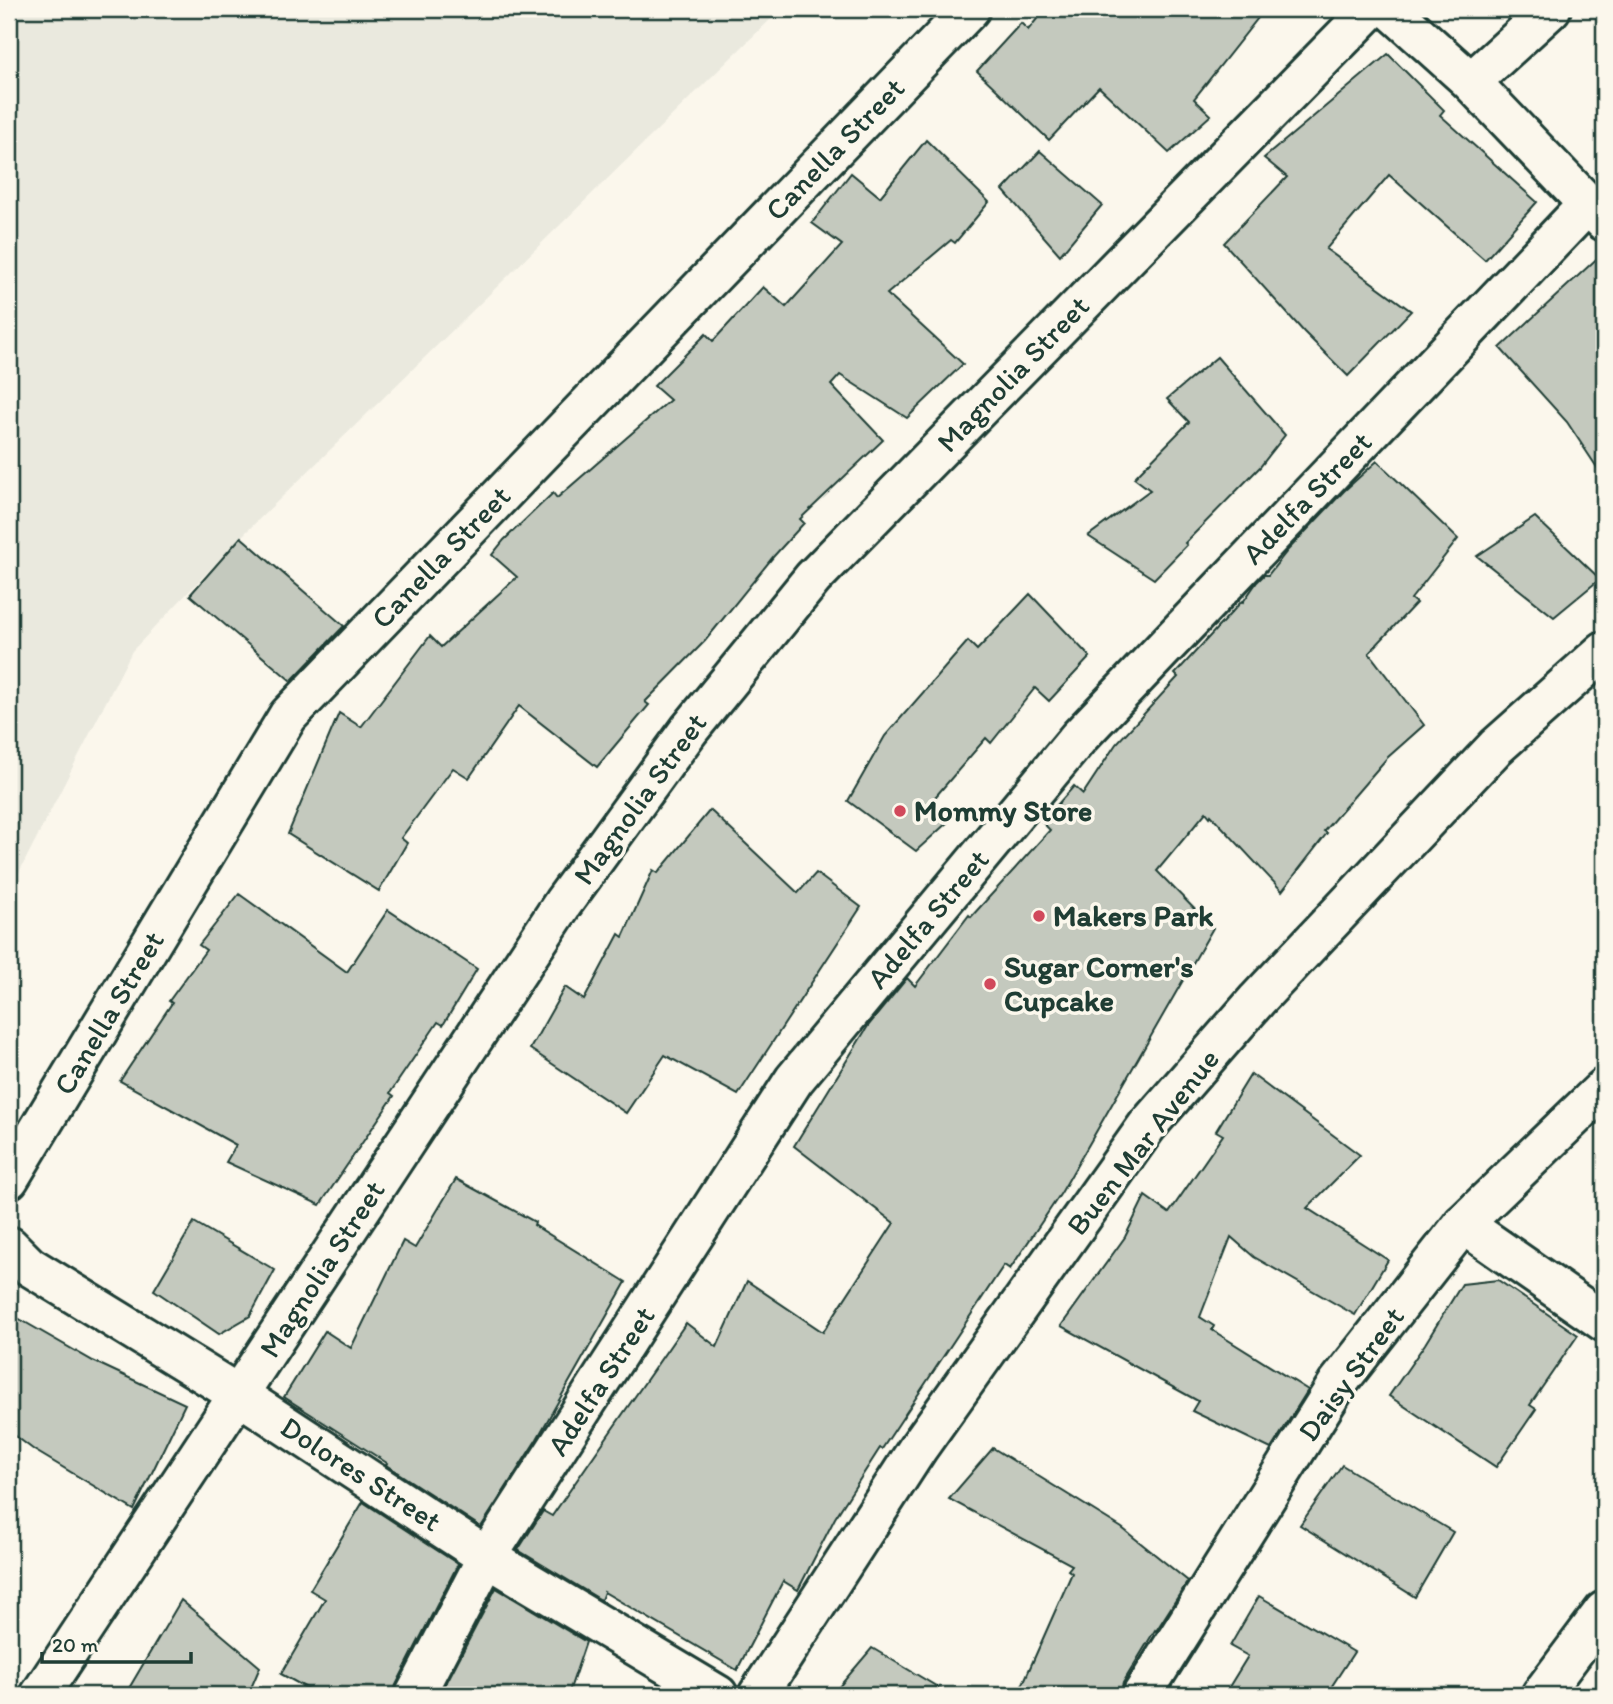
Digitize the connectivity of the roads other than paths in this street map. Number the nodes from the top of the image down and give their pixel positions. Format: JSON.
{"nodes":[{"id":1,"x":970,"y":9,"type":"edge"},
{"id":2,"x":1371,"y":9,"type":"edge"},
{"id":3,"x":1390,"y":9,"type":"edge"},
{"id":4,"x":1551,"y":9,"type":"edge"},
{"id":5,"x":1471,"y":82,"type":"junction"},
{"id":6,"x":1596,"y":212,"type":"edge"},
{"id":7,"x":1604,"y":651,"type":"edge"},
{"id":8,"x":1604,"y":1088,"type":"edge"},
{"id":9,"x":9,"y":1179,"type":"edge"},
{"id":10,"x":1463,"y":1224,"type":"junction"},
{"id":11,"x":9,"y":1247,"type":"edge"},
{"id":12,"x":1604,"y":1322,"type":"edge"},
{"id":13,"x":239,"y":1395,"type":"junction"},
{"id":14,"x":487,"y":1557,"type":"junction"},
{"id":15,"x":1604,"y":1611,"type":"edge"},
{"id":16,"x":40,"y":1695,"type":"edge"},
{"id":17,"x":415,"y":1695,"type":"edge"},
{"id":18,"x":718,"y":1695,"type":"edge"},
{"id":19,"x":758,"y":1695,"type":"edge"},
{"id":20,"x":1142,"y":1695,"type":"edge"},
{"id":21,"x":1541,"y":1695,"type":"edge"}],
"edges":[{"from":1,"to":9,"type":"street","name":"Canella Street"},
{"from":2,"to":13,"type":"street","name":"Magnolia Street"},
{"from":3,"to":5,"type":"street"},
{"from":4,"to":5,"type":"street"},
{"from":5,"to":6,"type":"street"},
{"from":6,"to":14,"type":"street","name":"Adelfa Street"},
{"from":7,"to":19,"type":"street","name":"Buen Mar Avenue"},
{"from":8,"to":10,"type":"street","name":"Daisy Street"},
{"from":10,"to":12,"type":"street"},
{"from":10,"to":20,"type":"street","name":"Daisy Street"},
{"from":11,"to":13,"type":"street","name":"Dolores Street"},
{"from":13,"to":14,"type":"street","name":"Dolores Street"},
{"from":13,"to":16,"type":"street","name":"Magnolia Street"},
{"from":14,"to":17,"type":"street","name":"Adelfa Street"},
{"from":14,"to":18,"type":"street","name":"Dolores Street"},
{"from":15,"to":21,"type":"street"}]}
